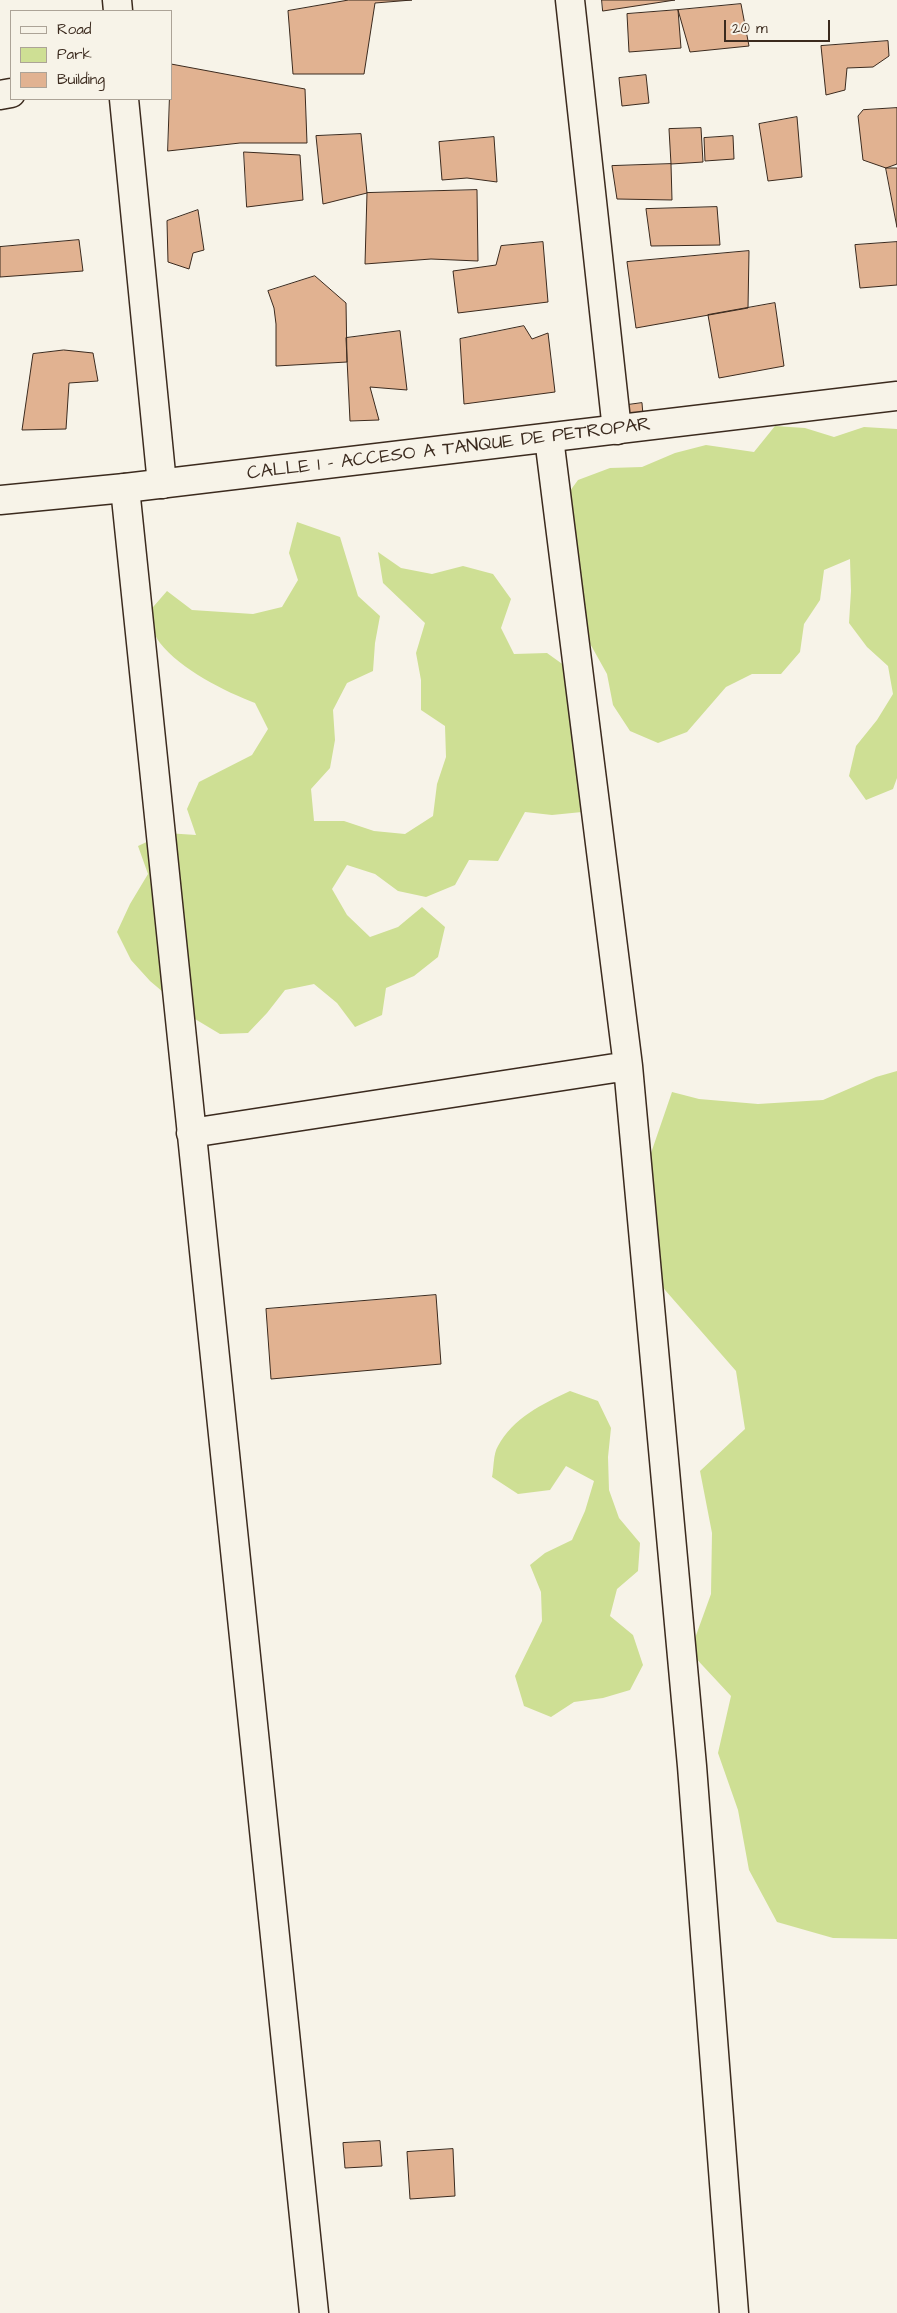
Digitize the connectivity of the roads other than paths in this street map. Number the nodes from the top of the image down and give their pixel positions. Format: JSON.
{"nodes":[{"id":1,"x":570,"y":0,"type":"edge"},
{"id":2,"x":124,"y":100,"type":"edge"},
{"id":3,"x":897,"y":396,"type":"edge"},
{"id":4,"x":617,"y":430,"type":"junction"},
{"id":5,"x":549,"y":438,"type":"junction"},
{"id":6,"x":162,"y":484,"type":"junction"},
{"id":7,"x":125,"y":488,"type":"junction"},
{"id":8,"x":0,"y":500,"type":"edge"},
{"id":9,"x":628,"y":1066,"type":"junction"},
{"id":10,"x":191,"y":1133,"type":"junction"},
{"id":11,"x":314,"y":2313,"type":"edge"},
{"id":12,"x":734,"y":2313,"type":"edge"}],
"edges":[{"from":1,"to":4,"type":"street"},
{"from":2,"to":6,"type":"street"},
{"from":3,"to":4,"type":"street","name":"CALLE 1 - ACCESO A TANQUE DE PETROPAR"},
{"from":4,"to":5,"type":"street","name":"CALLE 1 - ACCESO A TANQUE DE PETROPAR"},
{"from":5,"to":6,"type":"street","name":"CALLE 1 - ACCESO A TANQUE DE PETROPAR"},
{"from":5,"to":9,"type":"street"},
{"from":6,"to":7,"type":"street","name":"CALLE 1 - ACCESO A TANQUE DE PETROPAR"},
{"from":7,"to":8,"type":"street","name":"CALLE 1 - ACCESO A TANQUE DE PETROPAR"},
{"from":7,"to":10,"type":"street"},
{"from":9,"to":10,"type":"street"},
{"from":9,"to":12,"type":"street"},
{"from":10,"to":11,"type":"street"}]}
